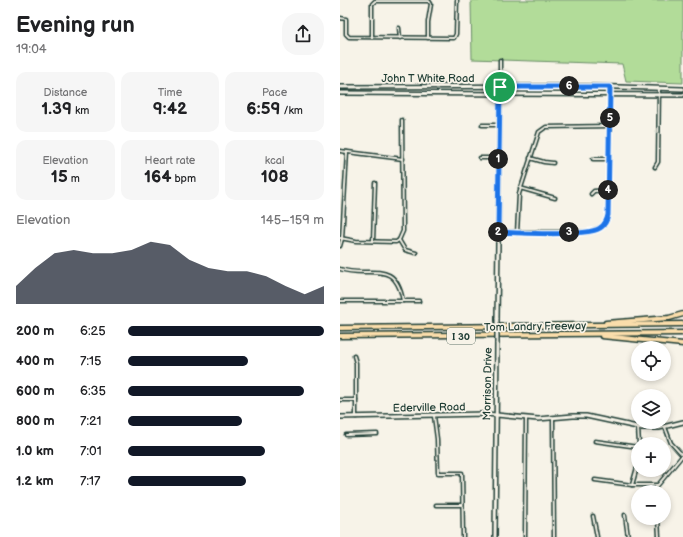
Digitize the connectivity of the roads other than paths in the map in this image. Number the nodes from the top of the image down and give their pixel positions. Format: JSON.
{"nodes":[{"id":1,"x":457,"y":0,"type":"edge"},
{"id":2,"x":340,"y":18,"type":"edge"},
{"id":3,"x":399,"y":28,"type":"dead end"},
{"id":4,"x":372,"y":37,"type":"junction"},
{"id":5,"x":400,"y":38,"type":"junction"},
{"id":6,"x":428,"y":38,"type":"junction"},
{"id":7,"x":500,"y":60,"type":"dead end"},
{"id":8,"x":340,"y":87,"type":"edge"},
{"id":9,"x":500,"y":87,"type":"junction"},
{"id":10,"x":610,"y":87,"type":"junction"},
{"id":11,"x":659,"y":88,"type":"junction"},
{"id":12,"x":683,"y":89,"type":"edge"},
{"id":13,"x":340,"y":93,"type":"edge"},
{"id":14,"x":610,"y":93,"type":"junction"},
{"id":15,"x":500,"y":94,"type":"junction"},
{"id":16,"x":659,"y":94,"type":"junction"},
{"id":17,"x":683,"y":95,"type":"edge"},
{"id":18,"x":402,"y":120,"type":"dead end"},
{"id":19,"x":482,"y":125,"type":"dead end"},
{"id":20,"x":499,"y":125,"type":"junction"},
{"id":21,"x":610,"y":126,"type":"junction"},
{"id":22,"x":340,"y":151,"type":"edge"},
{"id":23,"x":347,"y":152,"type":"junction"},
{"id":24,"x":480,"y":158,"type":"dead end"},
{"id":25,"x":498,"y":158,"type":"junction"},
{"id":26,"x":530,"y":158,"type":"junction"},
{"id":27,"x":403,"y":159,"type":"junction"},
{"id":28,"x":609,"y":159,"type":"junction"},
{"id":29,"x":593,"y":160,"type":"dead end"},
{"id":30,"x":553,"y":163,"type":"dead end"},
{"id":31,"x":655,"y":167,"type":"dead end"},
{"id":32,"x":375,"y":183,"type":"dead end"},
{"id":33,"x":520,"y":188,"type":"junction"},
{"id":34,"x":608,"y":190,"type":"junction"},
{"id":35,"x":591,"y":194,"type":"dead end"},
{"id":36,"x":555,"y":198,"type":"dead end"},
{"id":37,"x":498,"y":232,"type":"junction"},
{"id":38,"x":517,"y":233,"type":"junction"},
{"id":39,"x":341,"y":239,"type":"edge"},
{"id":40,"x":399,"y":240,"type":"junction"},
{"id":41,"x":373,"y":242,"type":"junction"},
{"id":42,"x":340,"y":246,"type":"edge"},
{"id":43,"x":416,"y":253,"type":"dead end"},
{"id":44,"x":340,"y":269,"type":"edge"},
{"id":45,"x":340,"y":301,"type":"edge"},
{"id":46,"x":403,"y":301,"type":"junction"},
{"id":47,"x":419,"y":301,"type":"dead end"},
{"id":48,"x":683,"y":314,"type":"edge"},
{"id":49,"x":683,"y":324,"type":"edge"},
{"id":50,"x":580,"y":326,"type":"junction"},
{"id":51,"x":340,"y":328,"type":"edge"},
{"id":52,"x":581,"y":333,"type":"junction"},
{"id":53,"x":683,"y":333,"type":"edge"},
{"id":54,"x":340,"y":336,"type":"edge"},
{"id":55,"x":683,"y":344,"type":"edge"},
{"id":56,"x":354,"y":356,"type":"dead end"},
{"id":57,"x":340,"y":400,"type":"edge"},
{"id":58,"x":356,"y":400,"type":"junction"},
{"id":59,"x":496,"y":415,"type":"junction"},
{"id":60,"x":434,"y":416,"type":"junction"},
{"id":61,"x":340,"y":417,"type":"edge"},
{"id":62,"x":356,"y":417,"type":"junction"},
{"id":63,"x":526,"y":418,"type":"junction"},
{"id":64,"x":553,"y":418,"type":"junction"},
{"id":65,"x":683,"y":422,"type":"edge"},
{"id":66,"x":671,"y":425,"type":"edge"},
{"id":67,"x":631,"y":426,"type":"edge"},
{"id":68,"x":666,"y":429,"type":"edge"},
{"id":69,"x":377,"y":434,"type":"dead end"},
{"id":70,"x":346,"y":435,"type":"dead end"},
{"id":71,"x":595,"y":441,"type":"dead end"},
{"id":72,"x":631,"y":446,"type":"edge"},
{"id":73,"x":683,"y":456,"type":"edge"},
{"id":74,"x":634,"y":477,"type":"edge"},
{"id":75,"x":594,"y":480,"type":"dead end"},
{"id":76,"x":632,"y":485,"type":"joint"},
{"id":77,"x":658,"y":485,"type":"edge"},
{"id":78,"x":436,"y":505,"type":"dead end"},
{"id":79,"x":462,"y":506,"type":"junction"},
{"id":80,"x":593,"y":516,"type":"dead end"},
{"id":81,"x":625,"y":516,"type":"dead end"},
{"id":82,"x":658,"y":525,"type":"edge"},
{"id":83,"x":463,"y":537,"type":"edge"},
{"id":84,"x":495,"y":537,"type":"edge"},
{"id":85,"x":525,"y":537,"type":"edge"},
{"id":86,"x":554,"y":537,"type":"edge"},
{"id":87,"x":597,"y":537,"type":"edge"},
{"id":88,"x":628,"y":537,"type":"edge"},
{"id":89,"x":659,"y":537,"type":"edge"}],
"edges":[{"from":1,"to":6,"type":"street"},
{"from":2,"to":4,"type":"street"},
{"from":3,"to":5,"type":"street"},
{"from":4,"to":5,"type":"street"},
{"from":4,"to":6,"type":"street"},
{"from":5,"to":6,"type":"street"},
{"from":7,"to":9,"type":"street"},
{"from":8,"to":9,"type":"street","name":"John T White Road"},
{"from":9,"to":10,"type":"street","name":"John T White Road"},
{"from":9,"to":15,"type":"street","name":"Morrison Drive"},
{"from":10,"to":11,"type":"street","name":"John T White Road"},
{"from":10,"to":14,"type":"street"},
{"from":11,"to":12,"type":"street","name":"John T White Road"},
{"from":11,"to":16,"type":"street"},
{"from":13,"to":15,"type":"street","name":"John T White Road"},
{"from":14,"to":15,"type":"street","name":"John T White Road"},
{"from":14,"to":16,"type":"street","name":"John T White Road"},
{"from":14,"to":21,"type":"street"},
{"from":15,"to":20,"type":"street","name":"Morrison Drive"},
{"from":16,"to":17,"type":"street","name":"John T White Road"},
{"from":16,"to":31,"type":"street"},
{"from":18,"to":27,"type":"street"},
{"from":19,"to":20,"type":"street"},
{"from":20,"to":25,"type":"street","name":"Morrison Drive"},
{"from":21,"to":26,"type":"street"},
{"from":21,"to":28,"type":"street"},
{"from":22,"to":23,"type":"street"},
{"from":23,"to":27,"type":"street"},
{"from":23,"to":39,"type":"street"},
{"from":24,"to":25,"type":"street"},
{"from":25,"to":37,"type":"street","name":"Morrison Drive"},
{"from":26,"to":30,"type":"street"},
{"from":26,"to":33,"type":"street"},
{"from":27,"to":40,"type":"street"},
{"from":28,"to":29,"type":"street"},
{"from":28,"to":34,"type":"street"},
{"from":32,"to":41,"type":"street"},
{"from":33,"to":36,"type":"street"},
{"from":33,"to":38,"type":"street"},
{"from":34,"to":35,"type":"street"},
{"from":34,"to":38,"type":"street"},
{"from":37,"to":38,"type":"street"},
{"from":37,"to":59,"type":"street","name":"Morrison Drive","bridge":true},
{"from":39,"to":41,"type":"street"},
{"from":39,"to":42,"type":"street"},
{"from":40,"to":41,"type":"street"},
{"from":40,"to":43,"type":"street"},
{"from":44,"to":46,"type":"street"},
{"from":45,"to":46,"type":"street"},
{"from":46,"to":47,"type":"street"},
{"from":48,"to":50,"type":"highway"},
{"from":49,"to":50,"type":"highway","name":"Tom Landry Freeway","number":"I 30"},
{"from":50,"to":51,"type":"highway","name":"Tom Landry Freeway","number":"I 30"},
{"from":52,"to":53,"type":"highway","name":"Tom Landry Freeway","number":"I 30"},
{"from":52,"to":54,"type":"highway","name":"Tom Landry Freeway","number":"I 30"},
{"from":52,"to":55,"type":"highway"},
{"from":56,"to":58,"type":"street"},
{"from":57,"to":58,"type":"street"},
{"from":58,"to":62,"type":"street"},
{"from":59,"to":60,"type":"street","name":"Ederville Road"},
{"from":59,"to":63,"type":"street","name":"Ederville Road"},
{"from":59,"to":84,"type":"street","name":"Morrison Drive"},
{"from":60,"to":62,"type":"street","name":"Ederville Road"},
{"from":60,"to":79,"type":"street"},
{"from":61,"to":62,"type":"street","name":"Ederville Road"},
{"from":63,"to":64,"type":"street","name":"Ederville Road"},
{"from":63,"to":85,"type":"street"},
{"from":64,"to":67,"type":"street","name":"Ederville Road"},
{"from":64,"to":86,"type":"street"},
{"from":65,"to":66,"type":"street","name":"Ederville Road"},
{"from":68,"to":73,"type":"street"},
{"from":69,"to":70,"type":"street"},
{"from":71,"to":72,"type":"street"},
{"from":73,"to":77,"type":"street"},
{"from":74,"to":76,"type":"street"},
{"from":75,"to":76,"type":"street"},
{"from":78,"to":79,"type":"street"},
{"from":79,"to":83,"type":"street"},
{"from":80,"to":87,"type":"street"},
{"from":81,"to":88,"type":"street"},
{"from":82,"to":89,"type":"street"}]}
